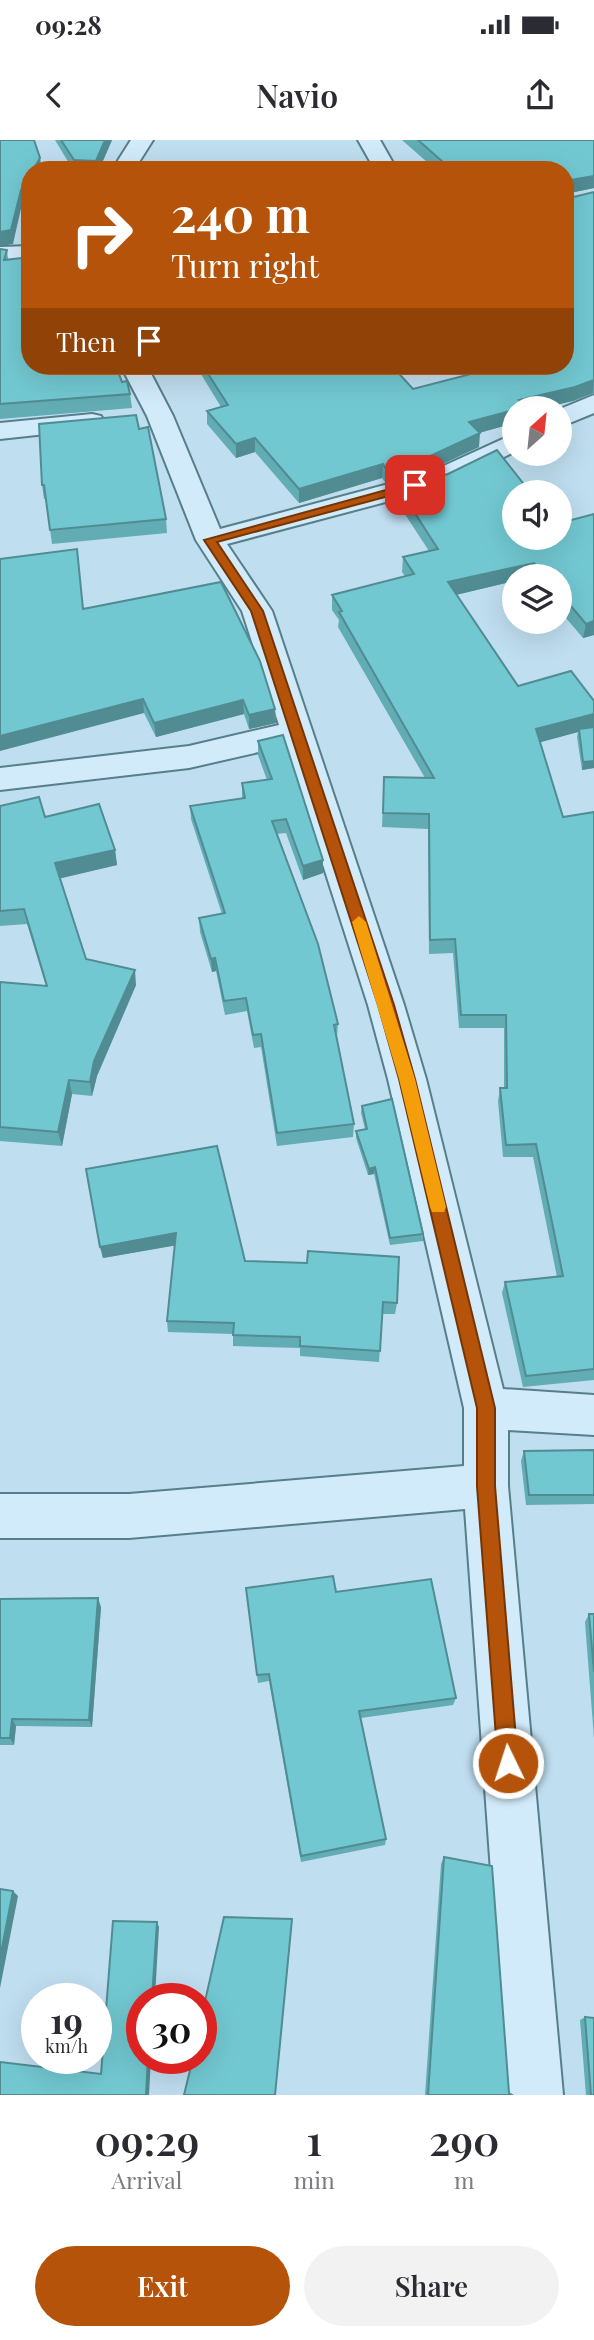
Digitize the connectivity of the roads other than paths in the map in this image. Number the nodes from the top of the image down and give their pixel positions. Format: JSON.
{"nodes":[{"id":1,"x":142,"y":140,"type":"edge"},
{"id":2,"x":369,"y":140,"type":"edge"},
{"id":3,"x":129,"y":161,"type":"edge"},
{"id":4,"x":381,"y":161,"type":"edge"},
{"id":5,"x":21,"y":253,"type":"edge"},
{"id":6,"x":0,"y":254,"type":"edge"},
{"id":7,"x":135,"y":375,"type":"edge"},
{"id":8,"x":138,"y":418,"type":"junction"},
{"id":9,"x":0,"y":431,"type":"edge"},
{"id":10,"x":502,"y":448,"type":"edge"},
{"id":11,"x":210,"y":540,"type":"junction"},
{"id":12,"x":297,"y":732,"type":"junction"},
{"id":13,"x":0,"y":779,"type":"edge"},
{"id":14,"x":486,"y":1408,"type":"junction"},
{"id":15,"x":594,"y":1415,"type":"edge"},
{"id":16,"x":486,"y":1486,"type":"junction"},
{"id":17,"x":0,"y":1516,"type":"edge"},
{"id":18,"x":535,"y":2095,"type":"edge"}],
"edges":[{"from":1,"to":3,"type":"street"},
{"from":2,"to":4,"type":"street"},
{"from":5,"to":6,"type":"street"},
{"from":7,"to":8,"type":"street"},
{"from":8,"to":9,"type":"street"},
{"from":8,"to":11,"type":"street"},
{"from":10,"to":11,"type":"street"},
{"from":11,"to":12,"type":"street"},
{"from":12,"to":13,"type":"street"},
{"from":12,"to":14,"type":"street"},
{"from":14,"to":15,"type":"street"},
{"from":14,"to":16,"type":"street"},
{"from":16,"to":17,"type":"street"},
{"from":16,"to":18,"type":"street"}]}
